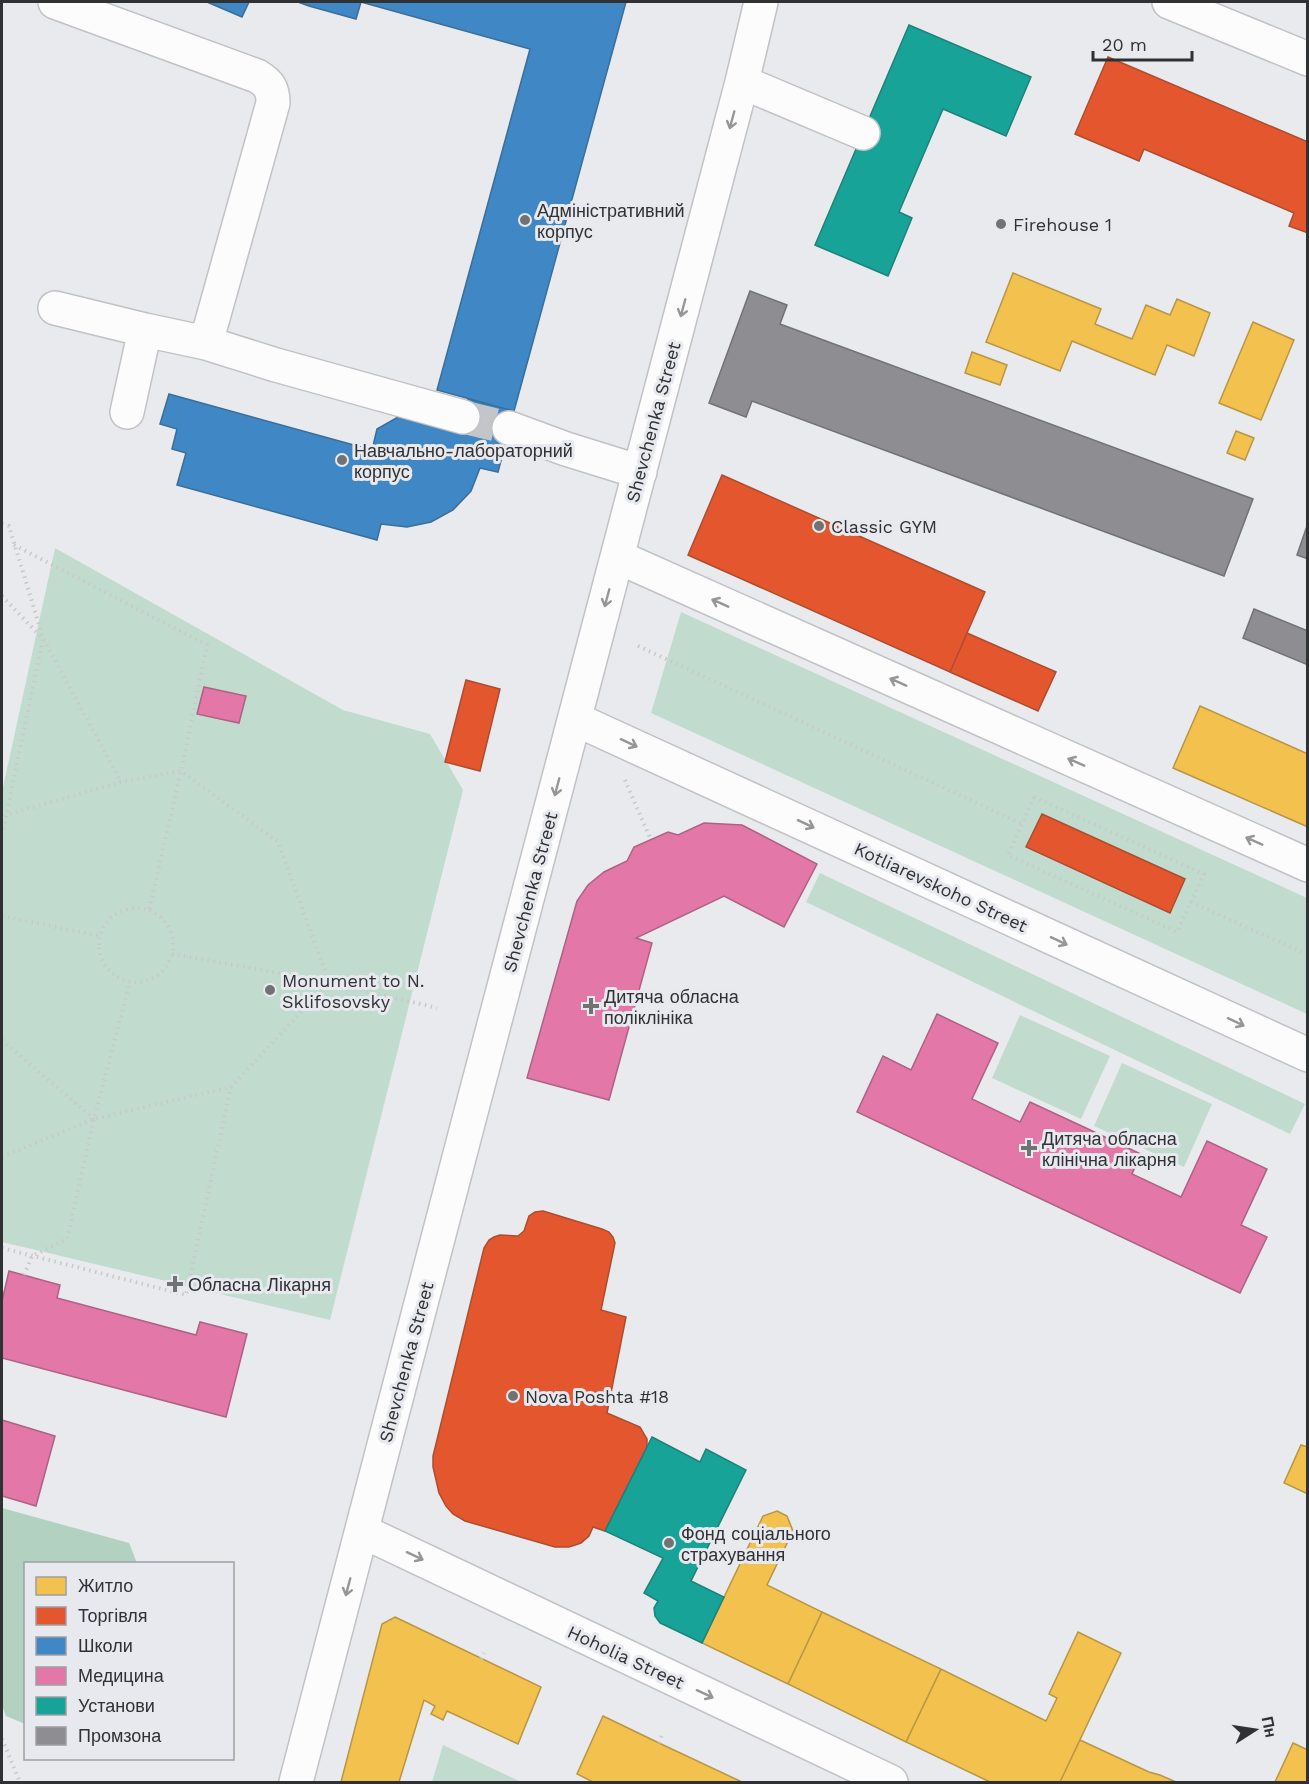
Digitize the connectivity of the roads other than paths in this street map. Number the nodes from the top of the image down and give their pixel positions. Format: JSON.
{"nodes":[{"id":1,"x":55,"y":2,"type":"edge"},
{"id":2,"x":760,"y":2,"type":"edge"},
{"id":3,"x":1169,"y":2,"type":"edge"},
{"id":4,"x":1308,"y":59,"type":"edge"},
{"id":5,"x":742,"y":82,"type":"junction"},
{"id":6,"x":863,"y":133,"type":"dead end"},
{"id":7,"x":56,"y":308,"type":"dead end"},
{"id":8,"x":145,"y":330,"type":"junction"},
{"id":9,"x":206,"y":343,"type":"junction"},
{"id":10,"x":127,"y":412,"type":"dead end"},
{"id":11,"x":463,"y":417,"type":"tunnel mouth"},
{"id":12,"x":509,"y":428,"type":"tunnel mouth"},
{"id":13,"x":640,"y":472,"type":"junction"},
{"id":14,"x":618,"y":557,"type":"junction"},
{"id":15,"x":575,"y":719,"type":"junction"},
{"id":16,"x":1308,"y":865,"type":"edge"},
{"id":17,"x":1308,"y":1055,"type":"edge"},
{"id":18,"x":362,"y":1531,"type":"junction"},
{"id":19,"x":296,"y":1782,"type":"edge"},
{"id":20,"x":891,"y":1782,"type":"edge"}],
"edges":[{"from":1,"to":9,"type":"street"},
{"from":2,"to":5,"type":"street","name":"Shevchenka Street"},
{"from":3,"to":4,"type":"street"},
{"from":5,"to":6,"type":"street"},
{"from":5,"to":13,"type":"street","name":"Shevchenka Street","one_way":true},
{"from":7,"to":8,"type":"street"},
{"from":8,"to":9,"type":"street"},
{"from":8,"to":10,"type":"street"},
{"from":9,"to":11,"type":"street"},
{"from":12,"to":13,"type":"street"},
{"from":13,"to":14,"type":"street","name":"Shevchenka Street"},
{"from":14,"to":15,"type":"street","name":"Shevchenka Street","one_way":true},
{"from":16,"to":14,"type":"street","one_way":true},
{"from":15,"to":17,"type":"street","name":"Kotliarevskoho Street","one_way":true},
{"from":15,"to":18,"type":"street","name":"Shevchenka Street","one_way":true},
{"from":18,"to":19,"type":"street","name":"Shevchenka Street","one_way":true},
{"from":18,"to":20,"type":"street","name":"Hoholia Street","one_way":true}]}
